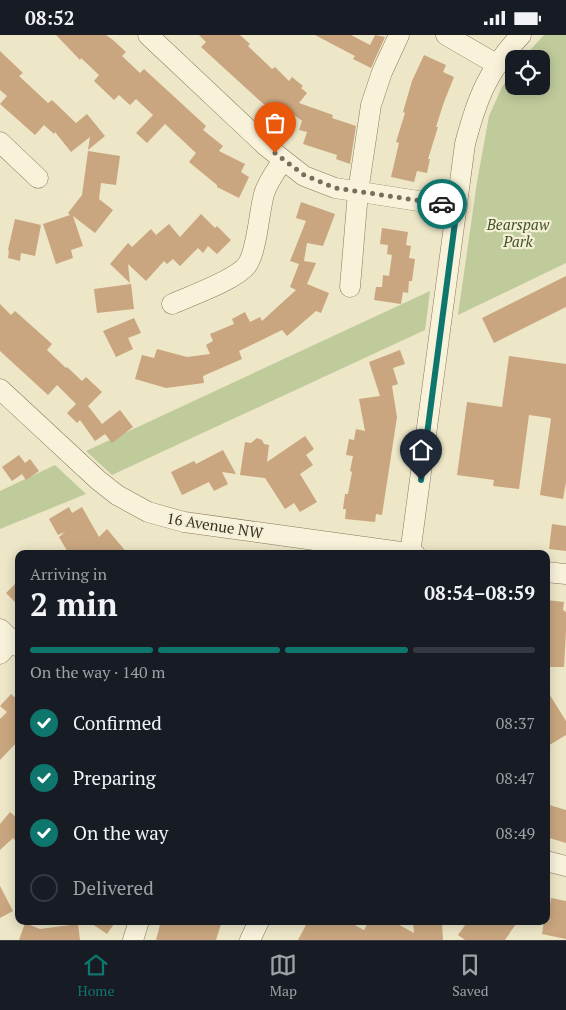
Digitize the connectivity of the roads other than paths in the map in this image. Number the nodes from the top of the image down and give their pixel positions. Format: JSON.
{"nodes":[{"id":1,"x":148,"y":35,"type":"edge"},
{"id":2,"x":399,"y":35,"type":"edge"},
{"id":3,"x":446,"y":35,"type":"edge"},
{"id":4,"x":521,"y":35,"type":"edge"},
{"id":5,"x":496,"y":63,"type":"junction"},
{"id":6,"x":0,"y":142,"type":"edge"},
{"id":7,"x":283,"y":160,"type":"junction"},
{"id":8,"x":38,"y":178,"type":"dead end"},
{"id":9,"x":358,"y":192,"type":"junction"},
{"id":10,"x":457,"y":207,"type":"junction"},
{"id":11,"x":350,"y":287,"type":"dead end"},
{"id":12,"x":172,"y":304,"type":"dead end"},
{"id":13,"x":0,"y":389,"type":"edge"},
{"id":14,"x":388,"y":550,"type":"edge"},
{"id":15,"x":410,"y":550,"type":"edge"},
{"id":16,"x":550,"y":572,"type":"edge"},
{"id":17,"x":566,"y":574,"type":"edge"},
{"id":18,"x":550,"y":862,"type":"edge"},
{"id":19,"x":566,"y":866,"type":"edge"},
{"id":20,"x":138,"y":925,"type":"edge"},
{"id":21,"x":257,"y":925,"type":"edge"},
{"id":22,"x":133,"y":940,"type":"edge"},
{"id":23,"x":250,"y":940,"type":"edge"}],
"edges":[{"from":1,"to":7,"type":"street"},
{"from":2,"to":9,"type":"street"},
{"from":3,"to":5,"type":"street"},
{"from":4,"to":5,"type":"street"},
{"from":5,"to":10,"type":"street"},
{"from":6,"to":8,"type":"street"},
{"from":7,"to":9,"type":"street"},
{"from":7,"to":12,"type":"street"},
{"from":9,"to":10,"type":"street"},
{"from":9,"to":11,"type":"street"},
{"from":10,"to":15,"type":"street"},
{"from":13,"to":14,"type":"street","name":"16 Avenue NW"},
{"from":16,"to":17,"type":"street"},
{"from":18,"to":19,"type":"street"},
{"from":20,"to":22,"type":"street"},
{"from":21,"to":23,"type":"street"}]}
